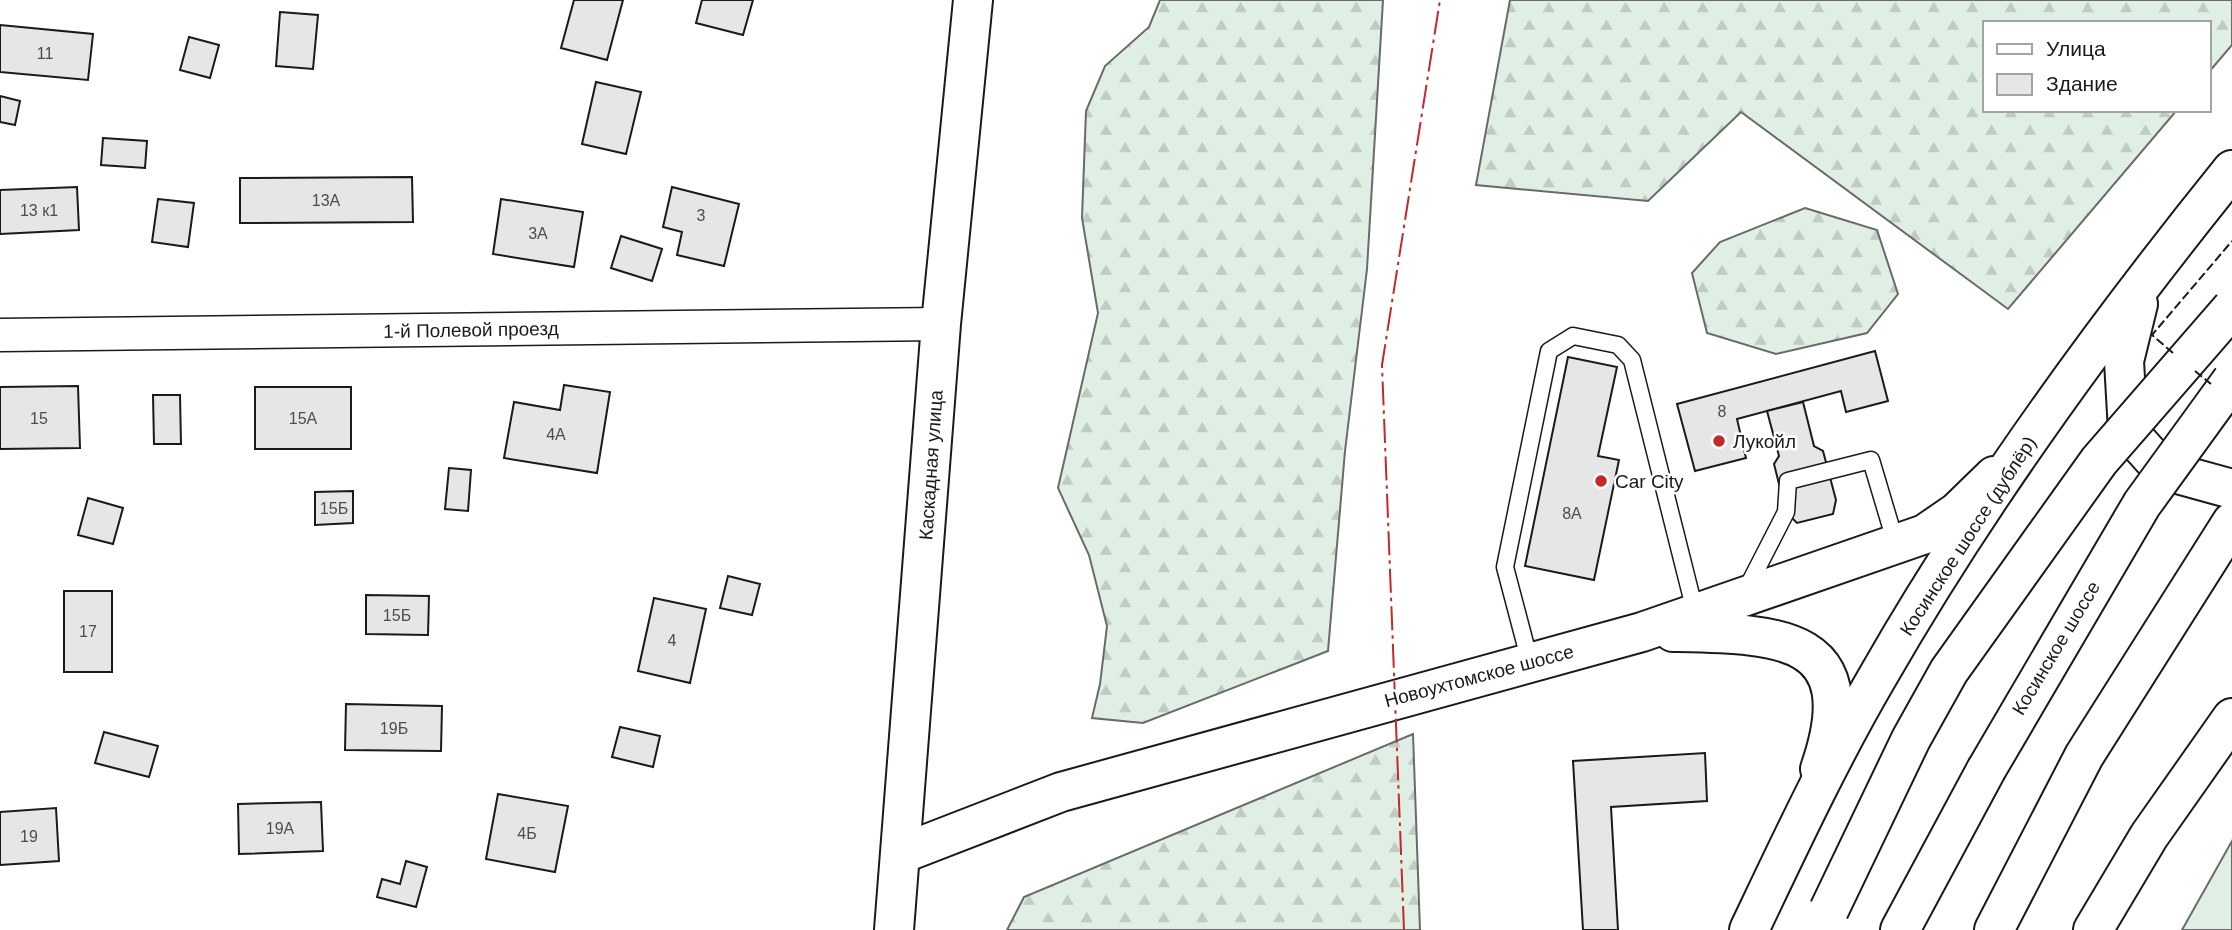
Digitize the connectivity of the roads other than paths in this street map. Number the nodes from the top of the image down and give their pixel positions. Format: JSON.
{"nodes":[{"id":1,"x":973,"y":0,"type":"edge"},
{"id":2,"x":2232,"y":170,"type":"edge"},
{"id":3,"x":2142,"y":285,"type":"junction"},
{"id":4,"x":2232,"y":308,"type":"edge"},
{"id":5,"x":942,"y":324,"type":"junction"},
{"id":6,"x":0,"y":335,"type":"edge"},
{"id":7,"x":2232,"y":380,"type":"edge"},
{"id":8,"x":2028,"y":444,"type":"junction"},
{"id":9,"x":2232,"y":489,"type":"edge"},
{"id":10,"x":2232,"y":522,"type":"edge"},
{"id":11,"x":1896,"y":546,"type":"junction"},
{"id":12,"x":1743,"y":597,"type":"junction"},
{"id":13,"x":1696,"y":615,"type":"junction"},
{"id":14,"x":1643,"y":632,"type":"junction"},
{"id":15,"x":1530,"y":662,"type":"junction"},
{"id":16,"x":2232,"y":718,"type":"edge"},
{"id":17,"x":1804,"y":814,"type":"junction"},
{"id":18,"x":2154,"y":829,"type":"junction"},
{"id":19,"x":901,"y":854,"type":"junction"},
{"id":20,"x":894,"y":930,"type":"edge"},
{"id":21,"x":1749,"y":930,"type":"edge"},
{"id":22,"x":1819,"y":930,"type":"edge"},
{"id":23,"x":1900,"y":930,"type":"edge"},
{"id":24,"x":1994,"y":930,"type":"edge"},
{"id":25,"x":2093,"y":930,"type":"edge"},
{"id":26,"x":2122,"y":930,"type":"edge"}],
"edges":[{"from":1,"to":5,"type":"main road","name":"Каскадная улица"},
{"from":2,"to":3,"type":"main road","name":"Косинское шоссе (дублёр)"},
{"from":3,"to":8,"type":"main road","name":"Косинское шоссе (дублёр)"},
{"from":3,"to":9,"type":"main road"},
{"from":4,"to":22,"type":"main road","bridge":true},
{"from":5,"to":6,"type":"street","name":"1-й Полевой проезд"},
{"from":5,"to":19,"type":"main road","name":"Каскадная улица"},
{"from":7,"to":23,"type":"main road","name":"Косинское шоссе","bridge":true},
{"from":8,"to":11,"type":"main road","name":"Новоухтомское шоссе"},
{"from":8,"to":17,"type":"main road","name":"Косинское шоссе (дублёр)"},
{"from":10,"to":24,"type":"main road"},
{"from":11,"to":12,"type":"main road","name":"Новоухтомское шоссе"},
{"from":11,"to":12,"type":"lane"},
{"from":12,"to":13,"type":"main road","name":"Новоухтомское шоссе"},
{"from":13,"to":14,"type":"main road","name":"Новоухтомское шоссе"},
{"from":13,"to":15,"type":"lane"},
{"from":14,"to":15,"type":"main road","name":"Новоухтомское шоссе"},
{"from":14,"to":17,"type":"main road"},
{"from":15,"to":19,"type":"main road","name":"Новоухтомское шоссе"},
{"from":16,"to":18,"type":"main road"},
{"from":17,"to":21,"type":"main road","name":"Косинское шоссе (дублёр)"},
{"from":18,"to":25,"type":"main road"},
{"from":18,"to":26,"type":"main road"},
{"from":19,"to":20,"type":"main road","name":"Каскадная улица"}]}
